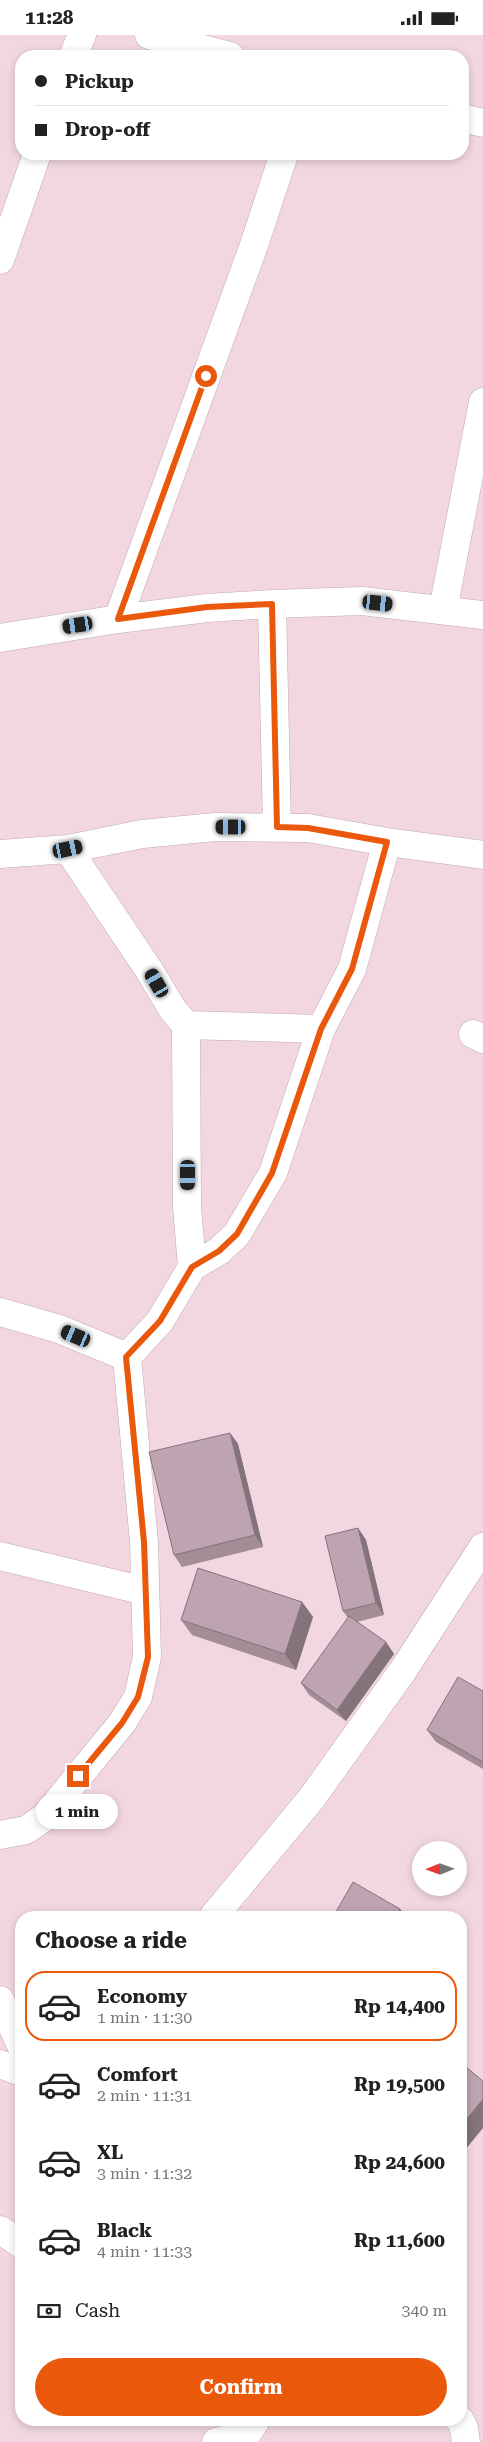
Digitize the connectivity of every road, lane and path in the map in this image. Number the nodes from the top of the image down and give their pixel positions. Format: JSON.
{"nodes":[{"id":1,"x":82,"y":35,"type":"edge"},
{"id":2,"x":149,"y":35,"type":"edge"},
{"id":3,"x":76,"y":50,"type":"edge"},
{"id":4,"x":207,"y":50,"type":"edge"},
{"id":5,"x":469,"y":120,"type":"edge"},
{"id":6,"x":483,"y":123,"type":"edge"},
{"id":7,"x":35,"y":160,"type":"edge"},
{"id":8,"x":282,"y":160,"type":"edge"},
{"id":9,"x":0,"y":259,"type":"edge"},
{"id":10,"x":483,"y":402,"type":"edge"},
{"id":11,"x":272,"y":604,"type":"junction"},
{"id":12,"x":443,"y":610,"type":"junction"},
{"id":13,"x":483,"y":615,"type":"edge"},
{"id":14,"x":118,"y":619,"type":"junction"},
{"id":15,"x":0,"y":637,"type":"edge"},
{"id":16,"x":277,"y":827,"type":"junction"},
{"id":17,"x":387,"y":842,"type":"junction"},
{"id":18,"x":68,"y":849,"type":"junction"},
{"id":19,"x":0,"y":854,"type":"edge"},
{"id":20,"x":483,"y":855,"type":"edge"},
{"id":21,"x":186,"y":1025,"type":"junction"},
{"id":22,"x":321,"y":1029,"type":"junction"},
{"id":23,"x":192,"y":1267,"type":"junction"},
{"id":24,"x":0,"y":1312,"type":"edge"},
{"id":25,"x":126,"y":1357,"type":"junction"},
{"id":26,"x":482,"y":1552,"type":"edge"},
{"id":27,"x":0,"y":1555,"type":"edge"},
{"id":28,"x":145,"y":1591,"type":"junction"},
{"id":29,"x":0,"y":1835,"type":"edge"},
{"id":30,"x":218,"y":1911,"type":"edge"},
{"id":31,"x":0,"y":2000,"type":"edge"},
{"id":32,"x":15,"y":2032,"type":"edge"},
{"id":33,"x":0,"y":2064,"type":"edge"},
{"id":34,"x":15,"y":2070,"type":"edge"},
{"id":35,"x":0,"y":2229,"type":"edge"},
{"id":36,"x":15,"y":2240,"type":"edge"},
{"id":37,"x":253,"y":2426,"type":"edge"},
{"id":38,"x":463,"y":2426,"type":"edge"},
{"id":39,"x":216,"y":2442,"type":"edge"},
{"id":40,"x":466,"y":2442,"type":"edge"}],
"edges":[{"from":1,"to":3,"type":"street"},
{"from":2,"to":4,"type":"street"},
{"from":5,"to":6,"type":"street"},
{"from":7,"to":9,"type":"street"},
{"from":8,"to":14,"type":"street"},
{"from":10,"to":12,"type":"street"},
{"from":11,"to":12,"type":"street"},
{"from":11,"to":14,"type":"street"},
{"from":11,"to":16,"type":"street"},
{"from":12,"to":13,"type":"street"},
{"from":14,"to":15,"type":"street"},
{"from":16,"to":17,"type":"street"},
{"from":16,"to":18,"type":"street"},
{"from":17,"to":20,"type":"street"},
{"from":17,"to":22,"type":"street"},
{"from":18,"to":19,"type":"street"},
{"from":18,"to":21,"type":"street"},
{"from":21,"to":22,"type":"street"},
{"from":21,"to":23,"type":"street"},
{"from":22,"to":23,"type":"street"},
{"from":23,"to":25,"type":"street"},
{"from":24,"to":25,"type":"street"},
{"from":25,"to":28,"type":"street"},
{"from":26,"to":30,"type":"street"},
{"from":27,"to":28,"type":"street"},
{"from":28,"to":29,"type":"street"},
{"from":31,"to":32,"type":"street"},
{"from":33,"to":34,"type":"street"},
{"from":35,"to":36,"type":"street"},
{"from":37,"to":39,"type":"street"},
{"from":38,"to":40,"type":"street"}]}
